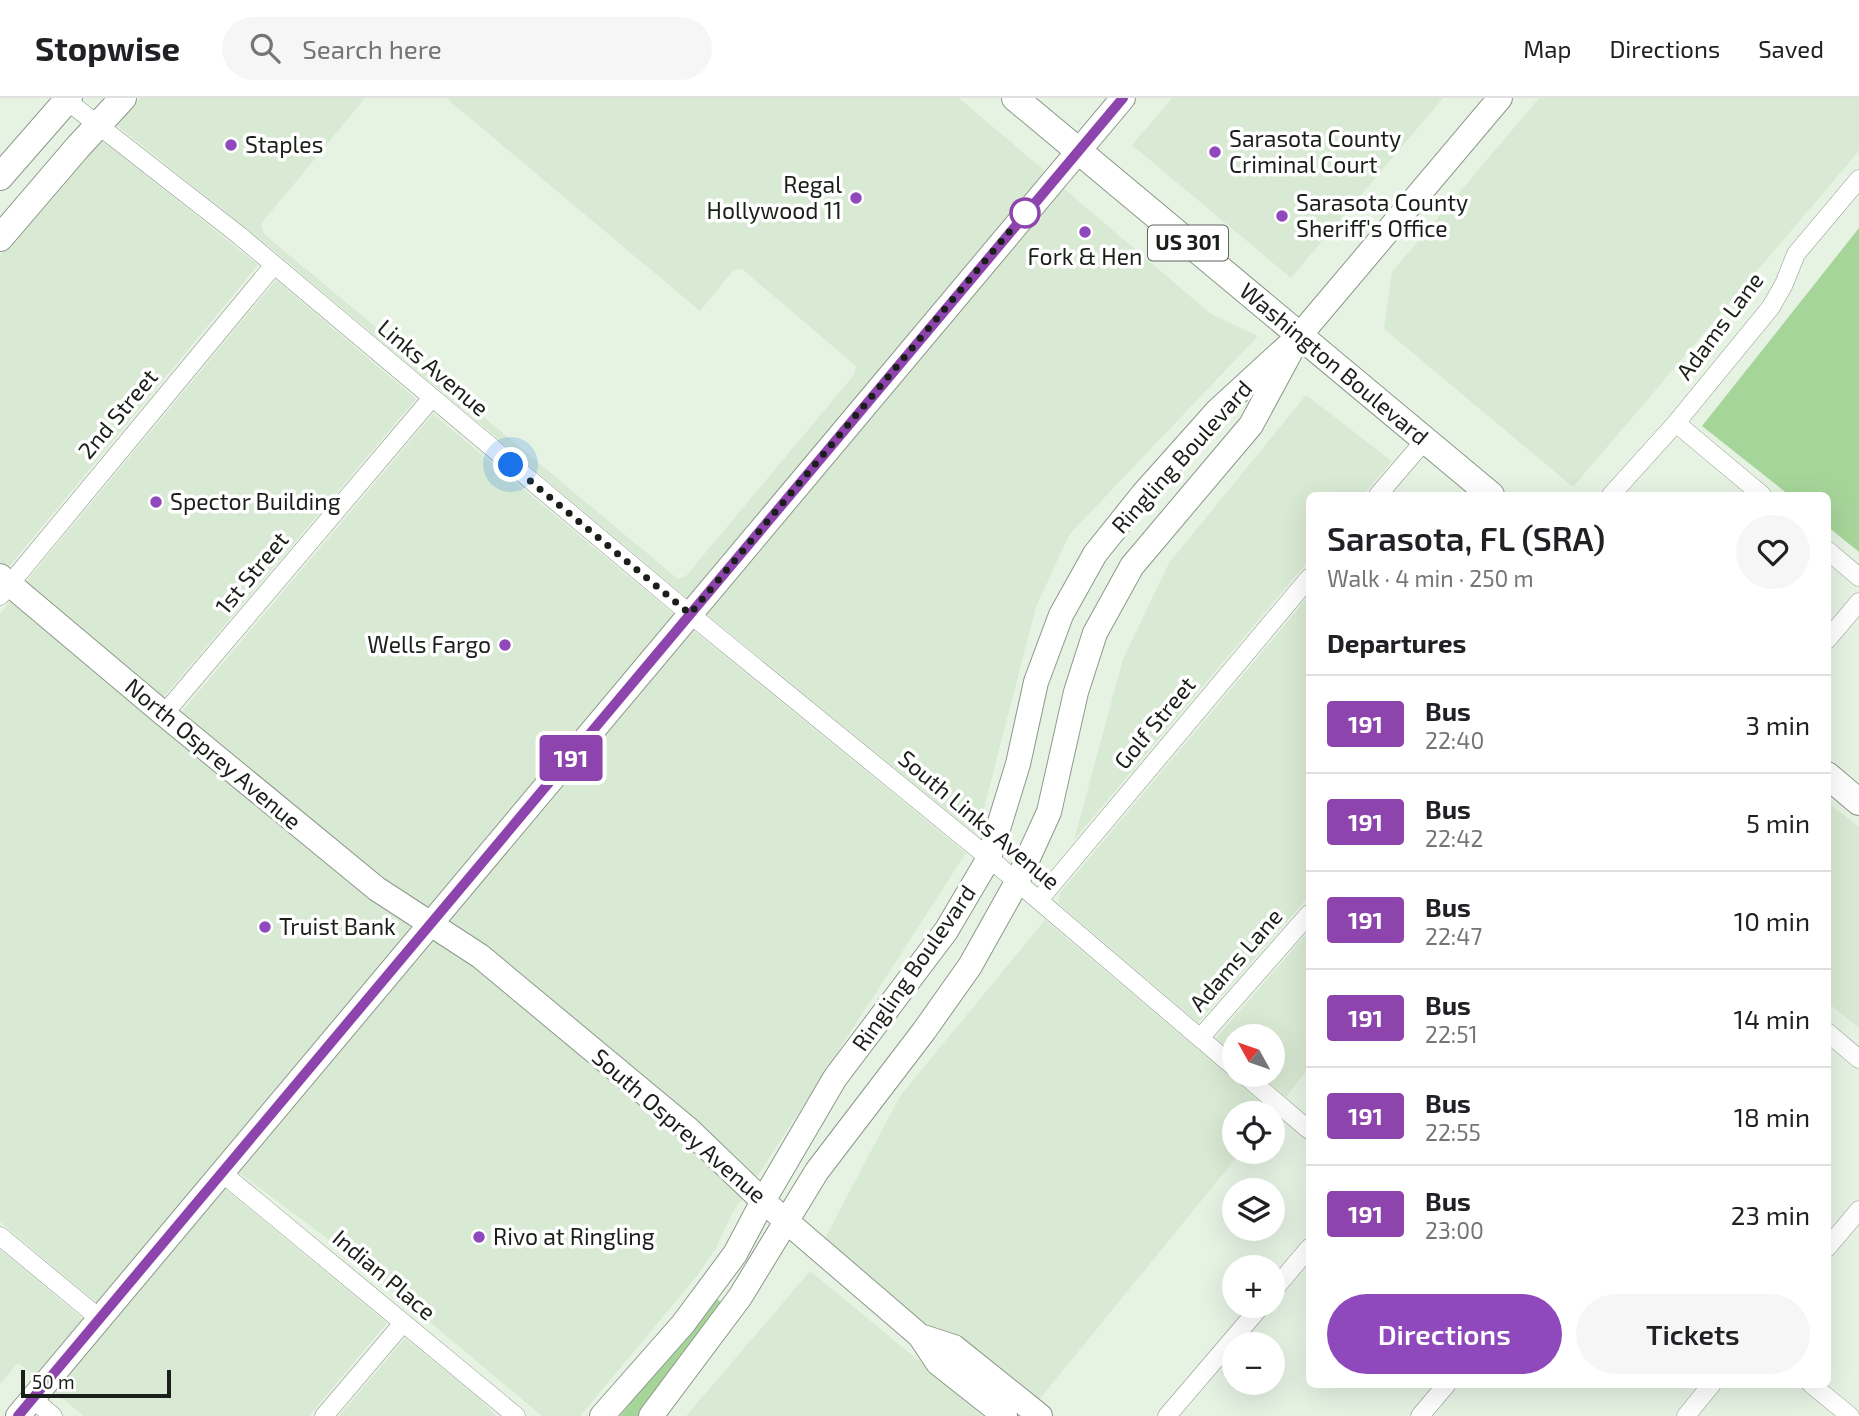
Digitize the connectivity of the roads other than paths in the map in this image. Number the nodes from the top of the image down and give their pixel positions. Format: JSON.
{"nodes":[{"id":1,"x":124,"y":98,"type":"edge"},
{"id":2,"x":1015,"y":98,"type":"edge"},
{"id":3,"x":1123,"y":98,"type":"edge"},
{"id":4,"x":1500,"y":98,"type":"edge"},
{"id":5,"x":68,"y":99,"type":"edge"},
{"id":6,"x":99,"y":124,"type":"junction"},
{"id":7,"x":1077,"y":150,"type":"junction"},
{"id":8,"x":0,"y":177,"type":"edge"},
{"id":9,"x":1859,"y":180,"type":"edge"},
{"id":10,"x":0,"y":237,"type":"edge"},
{"id":11,"x":274,"y":265,"type":"junction"},
{"id":12,"x":1300,"y":335,"type":"junction"},
{"id":13,"x":431,"y":399,"type":"junction"},
{"id":14,"x":1676,"y":423,"type":"junction"},
{"id":15,"x":1425,"y":440,"type":"junction"},
{"id":16,"x":1381,"y":492,"type":"edge"},
{"id":17,"x":1487,"y":492,"type":"edge"},
{"id":18,"x":1614,"y":492,"type":"edge"},
{"id":19,"x":1758,"y":492,"type":"edge"},
{"id":20,"x":1831,"y":553,"type":"edge"},
{"id":21,"x":1859,"y":577,"type":"edge"},
{"id":22,"x":1306,"y":582,"type":"edge"},
{"id":23,"x":3,"y":585,"type":"edge"},
{"id":24,"x":1859,"y":602,"type":"edge"},
{"id":25,"x":690,"y":614,"type":"junction"},
{"id":26,"x":1831,"y":635,"type":"edge"},
{"id":27,"x":163,"y":714,"type":"junction"},
{"id":28,"x":1831,"y":778,"type":"edge"},
{"id":29,"x":1859,"y":802,"type":"edge"},
{"id":30,"x":989,"y":858,"type":"junction"},
{"id":31,"x":1017,"y":882,"type":"junction"},
{"id":32,"x":1039,"y":901,"type":"junction"},
{"id":33,"x":1306,"y":917,"type":"edge"},
{"id":34,"x":432,"y":925,"type":"junction"},
{"id":35,"x":1200,"y":1038,"type":"junction"},
{"id":36,"x":1831,"y":1042,"type":"edge"},
{"id":37,"x":1222,"y":1057,"type":"edge"},
{"id":38,"x":1859,"y":1059,"type":"edge"},
{"id":39,"x":1258,"y":1087,"type":"edge"},
{"id":40,"x":1306,"y":1127,"type":"edge"},
{"id":41,"x":221,"y":1172,"type":"junction"},
{"id":42,"x":763,"y":1201,"type":"junction"},
{"id":43,"x":1859,"y":1210,"type":"edge"},
{"id":44,"x":786,"y":1221,"type":"junction"},
{"id":45,"x":0,"y":1236,"type":"edge"},
{"id":46,"x":1831,"y":1243,"type":"edge"},
{"id":47,"x":1306,"y":1252,"type":"edge"},
{"id":48,"x":1285,"y":1277,"type":"edge"},
{"id":49,"x":99,"y":1318,"type":"junction"},
{"id":50,"x":1251,"y":1318,"type":"edge"},
{"id":51,"x":402,"y":1323,"type":"junction"},
{"id":52,"x":920,"y":1336,"type":"junction"},
{"id":53,"x":1444,"y":1388,"type":"edge"},
{"id":54,"x":1709,"y":1388,"type":"edge"},
{"id":55,"x":1816,"y":1388,"type":"edge"},
{"id":56,"x":26,"y":1407,"type":"edge"},
{"id":57,"x":53,"y":1416,"type":"edge"},
{"id":58,"x":324,"y":1416,"type":"edge"},
{"id":59,"x":516,"y":1416,"type":"edge"},
{"id":60,"x":602,"y":1416,"type":"edge"},
{"id":61,"x":651,"y":1416,"type":"edge"},
{"id":62,"x":1005,"y":1416,"type":"edge"},
{"id":63,"x":1040,"y":1416,"type":"edge"},
{"id":64,"x":1167,"y":1416,"type":"edge"},
{"id":65,"x":1420,"y":1416,"type":"edge"},
{"id":66,"x":1686,"y":1416,"type":"edge"},
{"id":67,"x":1850,"y":1416,"type":"edge"}],
"edges":[{"from":1,"to":6,"type":"main road"},
{"from":2,"to":7,"type":"main road","name":"Washington Boulevard","number":"US 301"},
{"from":3,"to":7,"type":"street"},
{"from":4,"to":12,"type":"street","name":"Ringling Boulevard"},
{"from":5,"to":6,"type":"street","name":"Links Avenue"},
{"from":5,"to":8,"type":"main road"},
{"from":6,"to":10,"type":"main road"},
{"from":6,"to":11,"type":"street","name":"Links Avenue"},
{"from":7,"to":12,"type":"main road","name":"Washington Boulevard","number":"US 301"},
{"from":7,"to":25,"type":"street"},
{"from":9,"to":14,"type":"street","name":"Adams Lane"},
{"from":11,"to":13,"type":"street","name":"Links Avenue"},
{"from":11,"to":23,"type":"street","name":"2nd Street"},
{"from":12,"to":15,"type":"main road","name":"Washington Boulevard","number":"US 301"},
{"from":12,"to":30,"type":"street","name":"Ringling Boulevard"},
{"from":12,"to":31,"type":"street","name":"Ringling Boulevard"},
{"from":13,"to":25,"type":"street","name":"Links Avenue"},
{"from":13,"to":27,"type":"street","name":"1st Street"},
{"from":14,"to":18,"type":"street","name":"Adams Lane"},
{"from":14,"to":19,"type":"street"},
{"from":15,"to":16,"type":"street"},
{"from":15,"to":17,"type":"main road","name":"Washington Boulevard","number":"US 301"},
{"from":20,"to":21,"type":"street"},
{"from":22,"to":32,"type":"street","name":"Golf Street"},
{"from":23,"to":27,"type":"street","name":"North Osprey Avenue"},
{"from":24,"to":26,"type":"street"},
{"from":25,"to":30,"type":"street","name":"South Links Avenue"},
{"from":25,"to":34,"type":"street"},
{"from":27,"to":34,"type":"street","name":"North Osprey Avenue"},
{"from":28,"to":29,"type":"main road"},
{"from":30,"to":31,"type":"street","name":"South Links Avenue"},
{"from":30,"to":42,"type":"street","name":"Ringling Boulevard"},
{"from":31,"to":32,"type":"street","name":"South Links Avenue"},
{"from":31,"to":44,"type":"street","name":"Ringling Boulevard"},
{"from":32,"to":35,"type":"street","name":"South Links Avenue"},
{"from":33,"to":35,"type":"street","name":"Adams Lane"},
{"from":34,"to":41,"type":"street"},
{"from":34,"to":42,"type":"street","name":"South Osprey Avenue"},
{"from":35,"to":37,"type":"street","name":"South Links Avenue"},
{"from":36,"to":38,"type":"street"},
{"from":39,"to":40,"type":"street"},
{"from":41,"to":49,"type":"street"},
{"from":41,"to":51,"type":"street","name":"Indian Place"},
{"from":42,"to":44,"type":"street","name":"South Osprey Avenue"},
{"from":42,"to":60,"type":"street","name":"Ringling Boulevard"},
{"from":43,"to":46,"type":"street"},
{"from":44,"to":52,"type":"street","name":"South Osprey Avenue"},
{"from":44,"to":61,"type":"street","name":"Ringling Boulevard"},
{"from":45,"to":49,"type":"street"},
{"from":47,"to":48,"type":"street"},
{"from":49,"to":56,"type":"street"},
{"from":50,"to":64,"type":"street"},
{"from":51,"to":58,"type":"street"},
{"from":51,"to":59,"type":"street","name":"Indian Place"},
{"from":52,"to":62,"type":"street","name":"South Osprey Avenue"},
{"from":52,"to":63,"type":"street","name":"South Osprey Avenue"},
{"from":53,"to":65,"type":"street"},
{"from":54,"to":66,"type":"street"},
{"from":55,"to":67,"type":"street"},
{"from":56,"to":57,"type":"street"}]}
